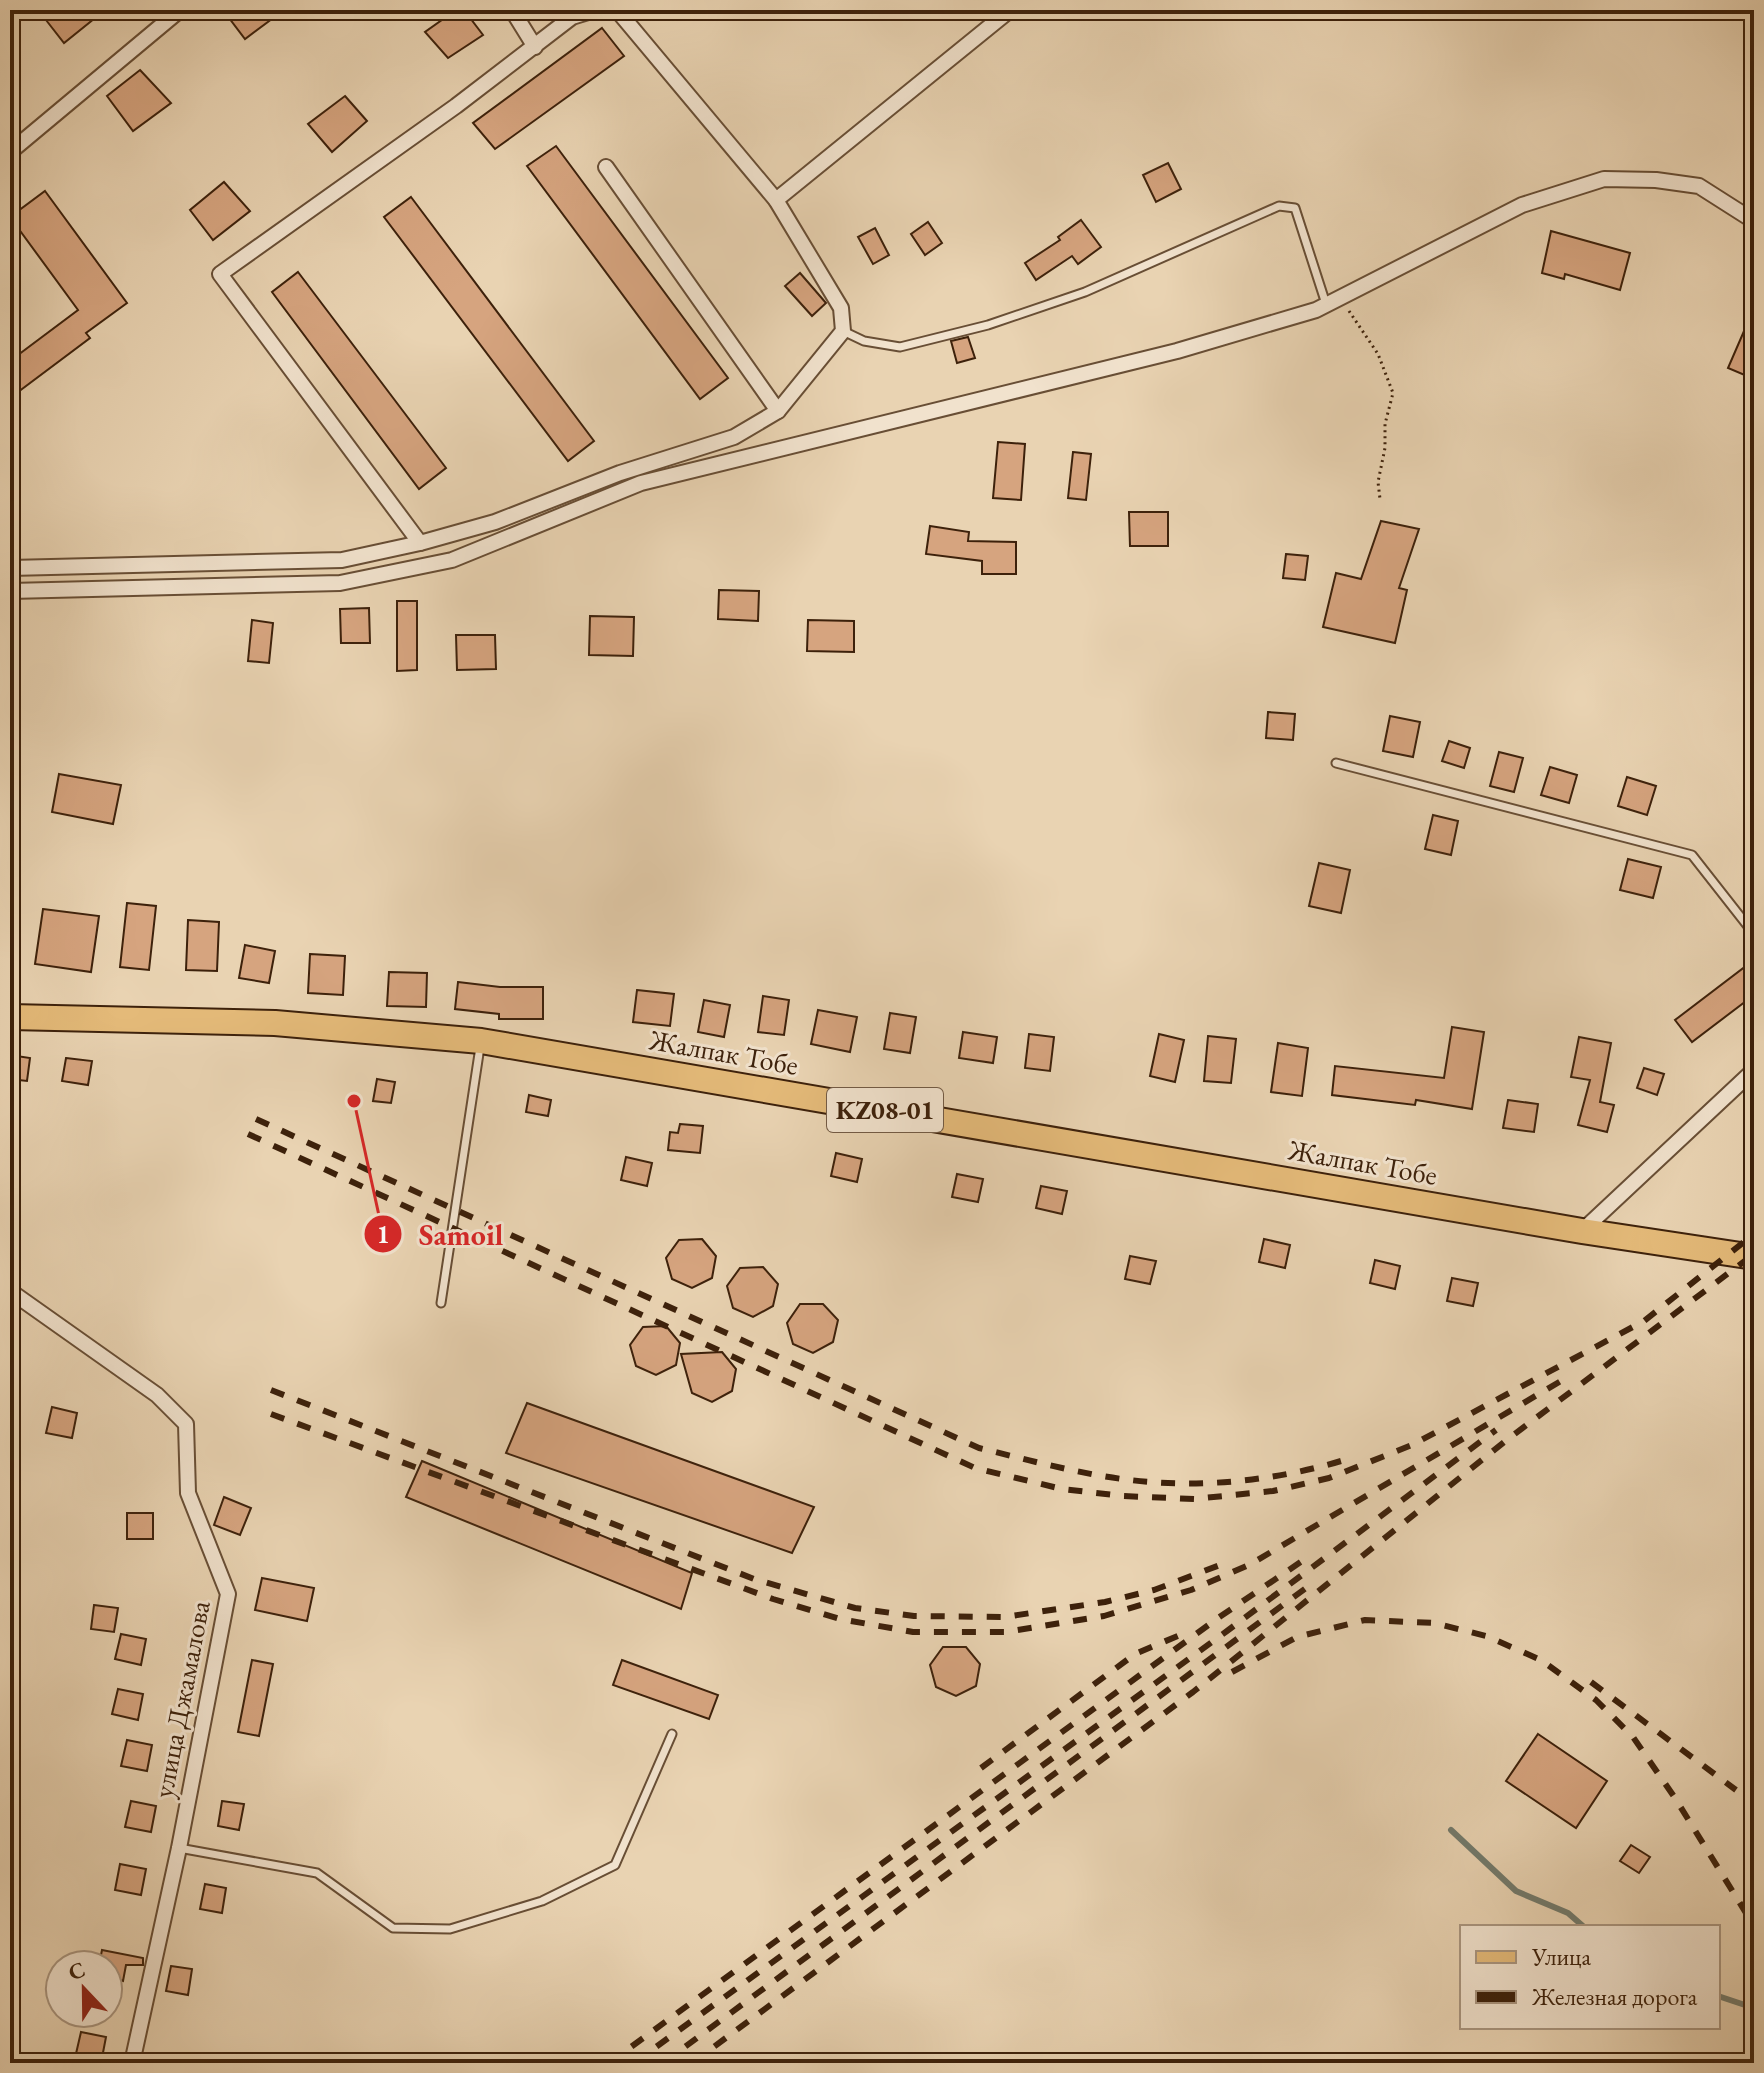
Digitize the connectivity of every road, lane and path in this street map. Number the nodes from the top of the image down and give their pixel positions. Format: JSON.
{"nodes":[{"id":1,"x":180,"y":10,"type":"edge"},
{"id":2,"x":512,"y":10,"type":"edge"},
{"id":3,"x":595,"y":10,"type":"edge"},
{"id":4,"x":617,"y":10,"type":"edge"},
{"id":5,"x":1010,"y":10,"type":"edge"},
{"id":6,"x":535,"y":47,"type":"junction"},
{"id":7,"x":10,"y":152,"type":"edge"},
{"id":8,"x":606,"y":167,"type":"dead end"},
{"id":9,"x":776,"y":200,"type":"junction"},
{"id":10,"x":1754,"y":221,"type":"edge"},
{"id":11,"x":1333,"y":301,"type":"junction"},
{"id":12,"x":843,"y":331,"type":"junction"},
{"id":13,"x":778,"y":411,"type":"junction"},
{"id":14,"x":1380,"y":499,"type":"dead end"},
{"id":15,"x":420,"y":543,"type":"junction"},
{"id":16,"x":10,"y":568,"type":"edge"},
{"id":17,"x":10,"y":591,"type":"edge"},
{"id":18,"x":1336,"y":763,"type":"dead end"},
{"id":19,"x":1754,"y":934,"type":"edge"},
{"id":20,"x":10,"y":1017,"type":"edge"},
{"id":21,"x":481,"y":1041,"type":"junction"},
{"id":22,"x":1754,"y":1070,"type":"edge"},
{"id":23,"x":1582,"y":1231,"type":"junction"},
{"id":24,"x":1754,"y":1257,"type":"edge"},
{"id":25,"x":10,"y":1291,"type":"edge"},
{"id":26,"x":441,"y":1303,"type":"dead end"},
{"id":27,"x":672,"y":1734,"type":"dead end"},
{"id":28,"x":179,"y":1848,"type":"junction"},
{"id":29,"x":132,"y":2063,"type":"edge"}],
"edges":[{"from":1,"to":7,"type":"street"},
{"from":2,"to":6,"type":"street"},
{"from":3,"to":6,"type":"street"},
{"from":4,"to":9,"type":"street"},
{"from":5,"to":9,"type":"street"},
{"from":6,"to":15,"type":"street"},
{"from":8,"to":13,"type":"street"},
{"from":9,"to":12,"type":"street"},
{"from":10,"to":11,"type":"street"},
{"from":11,"to":12,"type":"lane"},
{"from":11,"to":14,"type":"path"},
{"from":11,"to":17,"type":"street"},
{"from":12,"to":13,"type":"street"},
{"from":13,"to":15,"type":"street"},
{"from":15,"to":16,"type":"street"},
{"from":18,"to":19,"type":"lane"},
{"from":20,"to":21,"type":"main road","name":"Жалпак Тобе","number":"KZ08-01"},
{"from":21,"to":23,"type":"main road","name":"Жалпак Тобе","number":"KZ08-01"},
{"from":21,"to":26,"type":"lane"},
{"from":22,"to":23,"type":"street"},
{"from":23,"to":24,"type":"main road","name":"Жалпак Тобе","number":"KZ08-01"},
{"from":25,"to":28,"type":"street","name":"улица Джамалова"},
{"from":27,"to":28,"type":"lane"},
{"from":28,"to":29,"type":"street","name":"улица Джамалова"}]}
